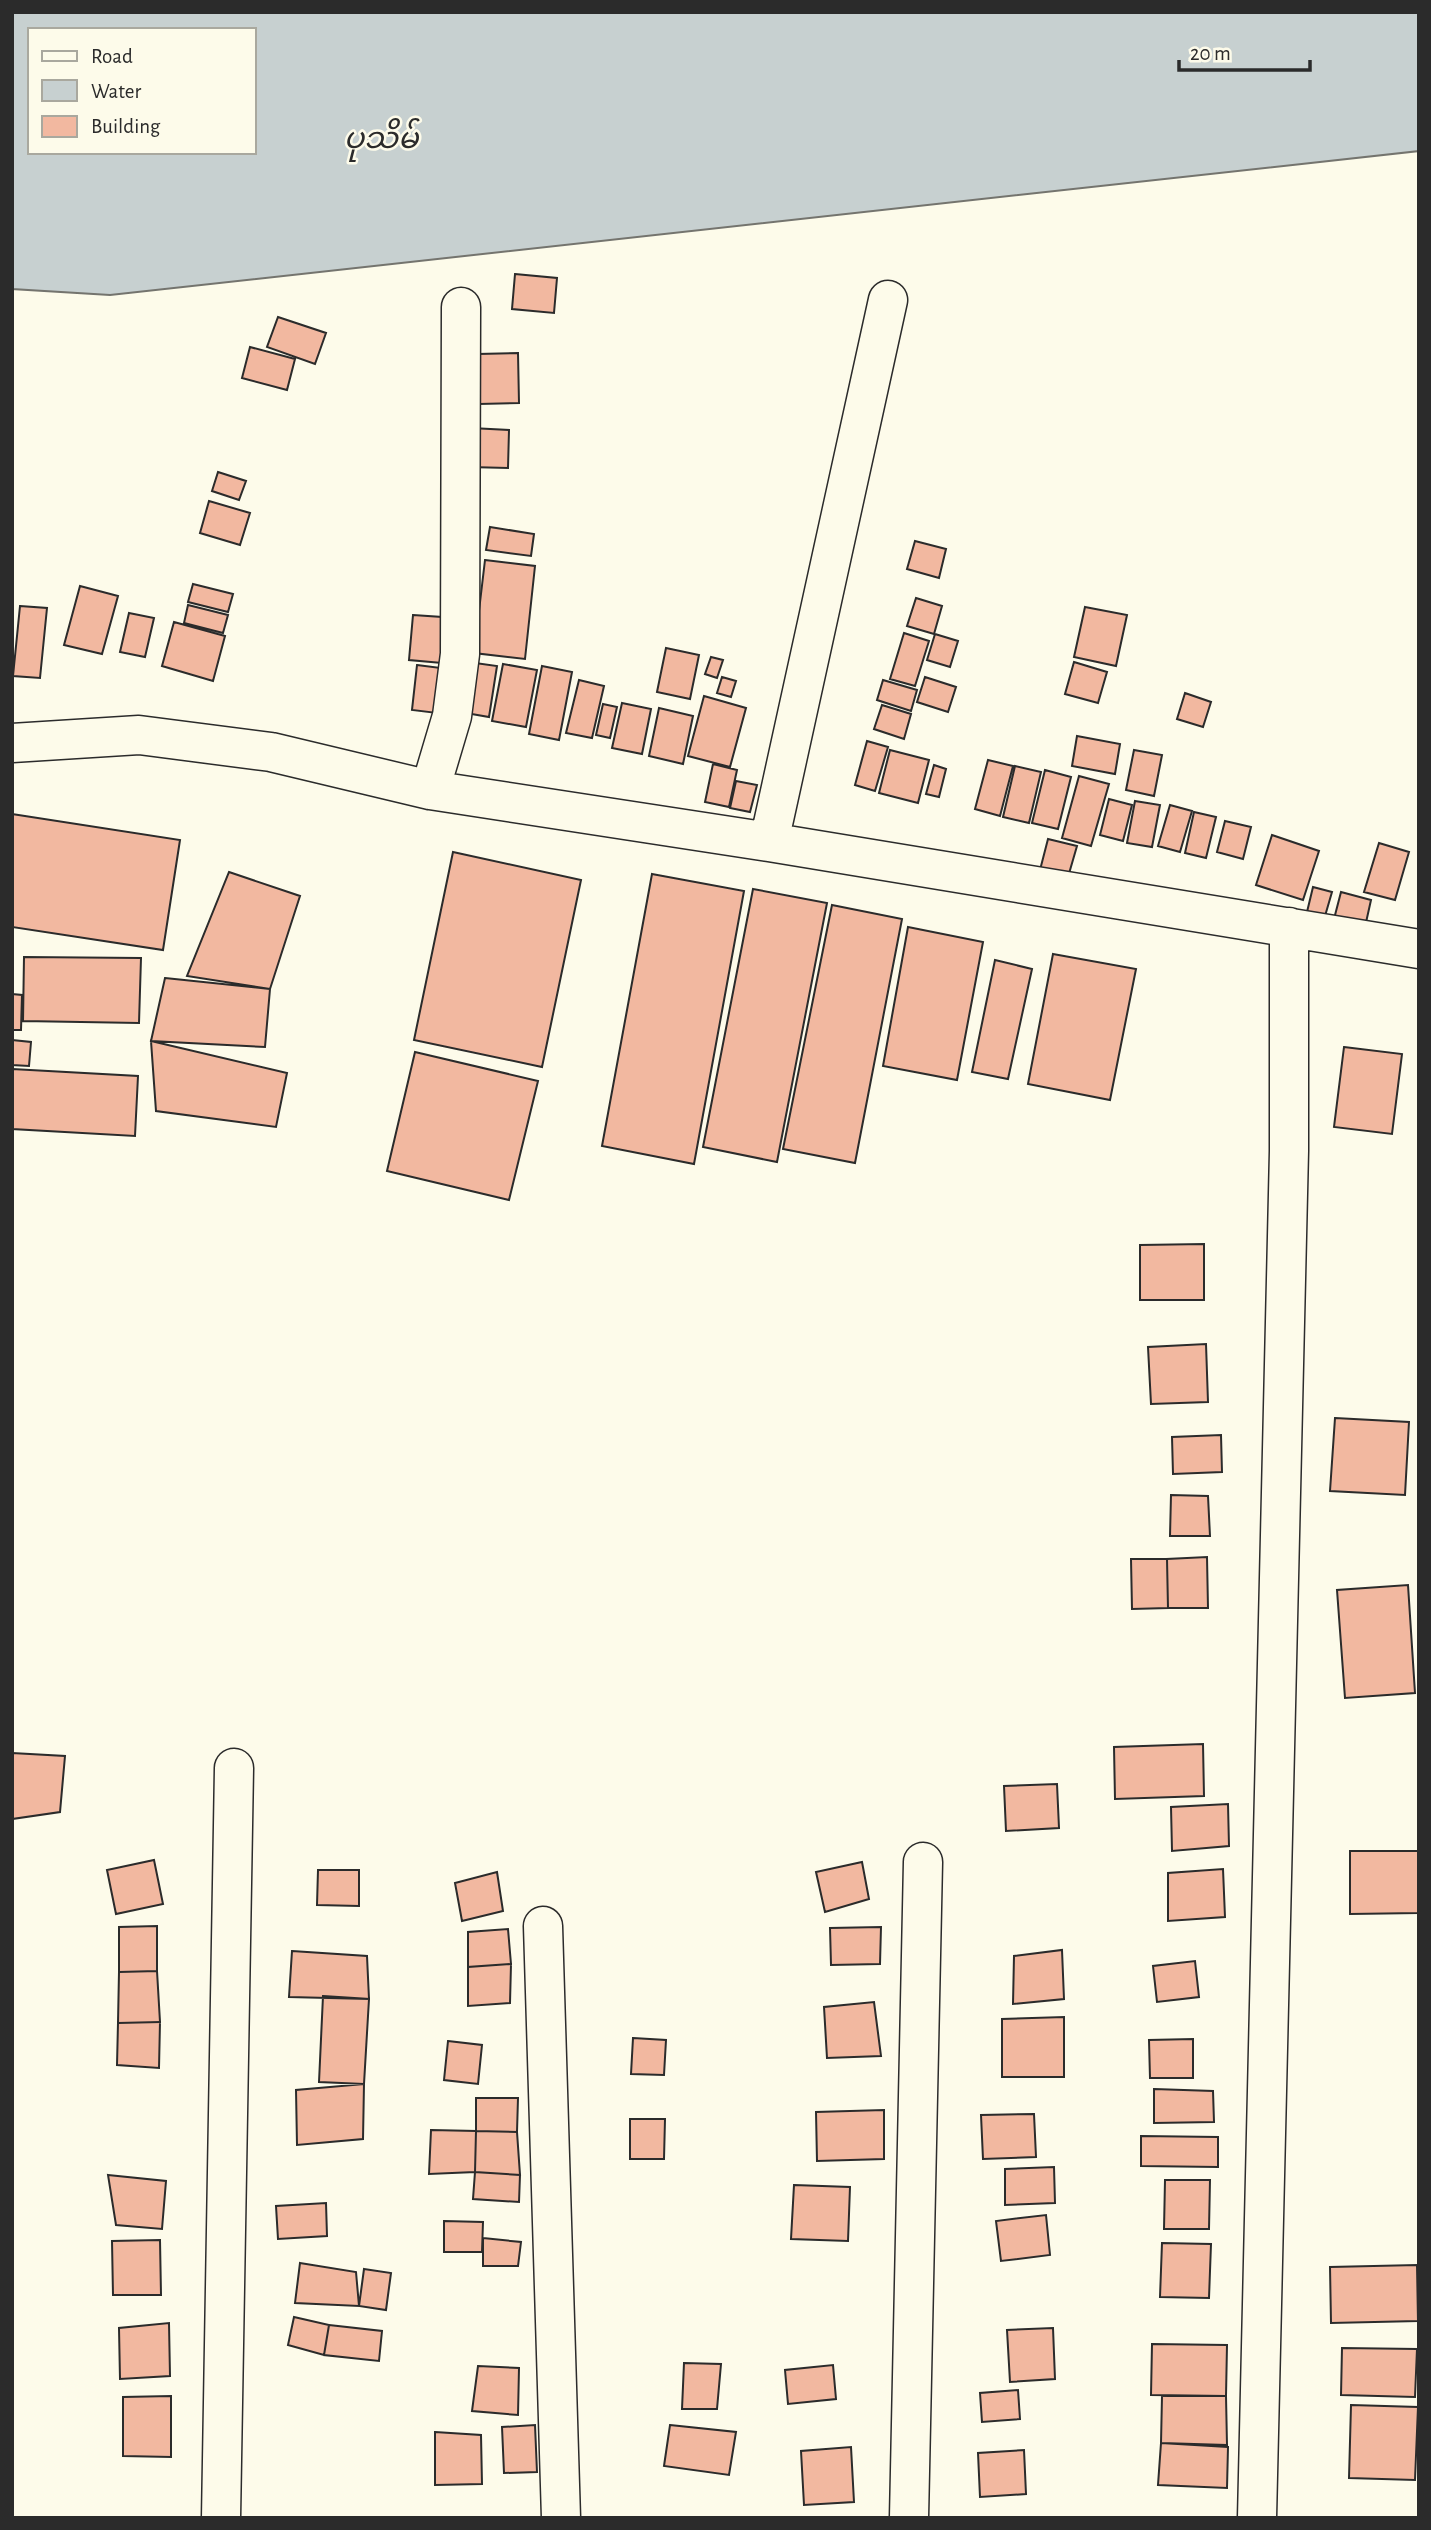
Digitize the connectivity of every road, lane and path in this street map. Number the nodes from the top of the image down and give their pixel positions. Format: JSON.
{"nodes":[{"id":1,"x":888,"y":300,"type":"dead end"},
{"id":2,"x":461,"y":307,"type":"dead end"},
{"id":3,"x":12,"y":743,"type":"edge"},
{"id":4,"x":430,"y":789,"type":"junction"},
{"id":5,"x":769,"y":842,"type":"junction"},
{"id":6,"x":1289,"y":927,"type":"junction"},
{"id":7,"x":1419,"y":949,"type":"edge"},
{"id":8,"x":234,"y":1769,"type":"dead end"},
{"id":9,"x":923,"y":1862,"type":"dead end"},
{"id":10,"x":542,"y":1926,"type":"dead end"},
{"id":11,"x":220,"y":2518,"type":"edge"},
{"id":12,"x":561,"y":2518,"type":"edge"},
{"id":13,"x":909,"y":2518,"type":"edge"},
{"id":14,"x":1256,"y":2518,"type":"edge"}],
"edges":[{"from":1,"to":5,"type":"street"},
{"from":2,"to":4,"type":"street"},
{"from":3,"to":4,"type":"street"},
{"from":4,"to":5,"type":"street"},
{"from":5,"to":6,"type":"street"},
{"from":6,"to":7,"type":"street"},
{"from":6,"to":14,"type":"street"},
{"from":8,"to":11,"type":"street"},
{"from":9,"to":13,"type":"street"},
{"from":10,"to":12,"type":"street"}]}
